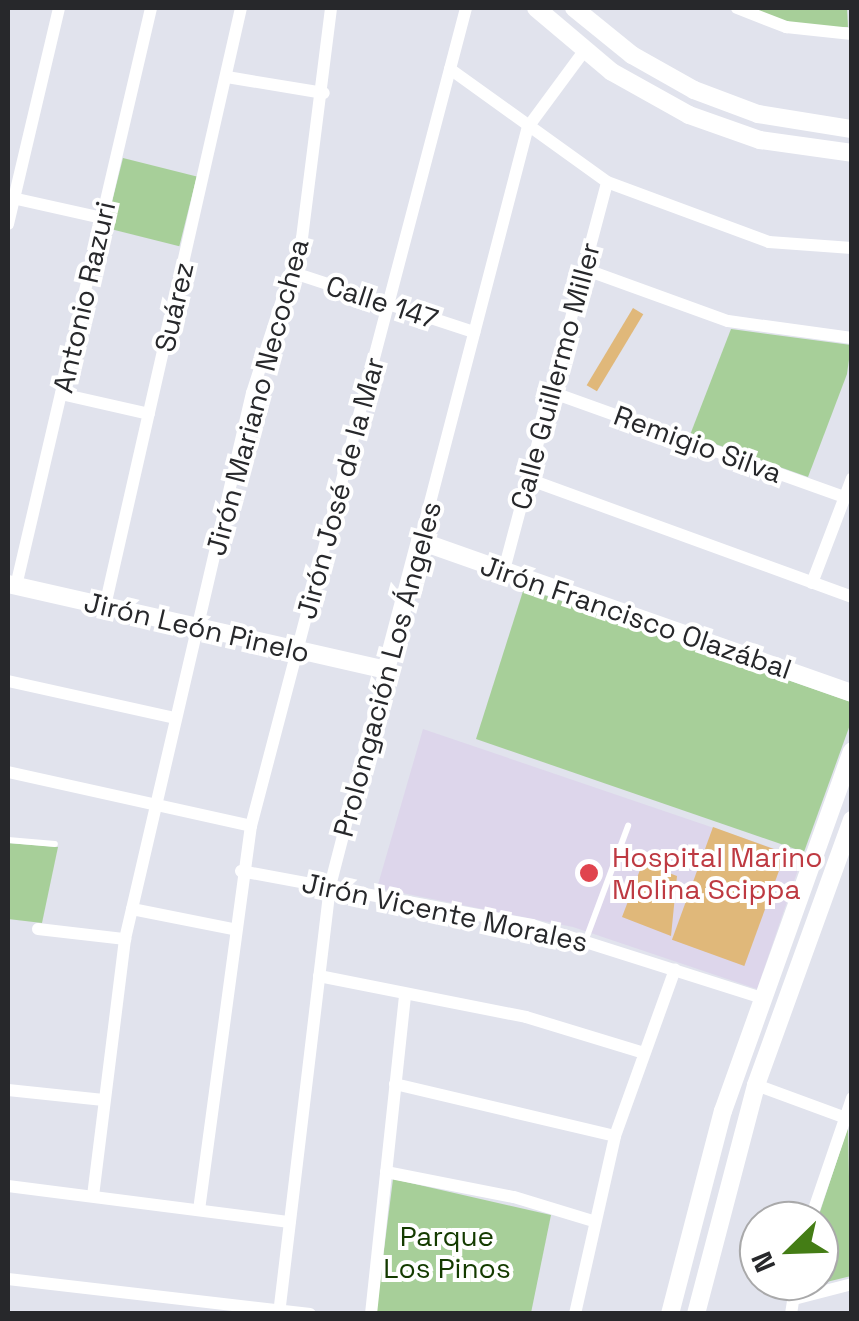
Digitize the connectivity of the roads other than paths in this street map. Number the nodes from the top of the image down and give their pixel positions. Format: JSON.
{"nodes":[{"id":1,"x":60,"y":8,"type":"edge"},
{"id":2,"x":150,"y":8,"type":"edge"},
{"id":3,"x":242,"y":8,"type":"edge"},
{"id":4,"x":330,"y":8,"type":"edge"},
{"id":5,"x":466,"y":8,"type":"edge"},
{"id":6,"x":536,"y":8,"type":"edge"},
{"id":7,"x":574,"y":8,"type":"edge"},
{"id":8,"x":737,"y":8,"type":"edge"},
{"id":9,"x":852,"y":34,"type":"edge"},
{"id":10,"x":584,"y":52,"type":"junction"},
{"id":11,"x":450,"y":68,"type":"junction"},
{"id":12,"x":227,"y":77,"type":"junction"},
{"id":13,"x":324,"y":93,"type":"junction"},
{"id":14,"x":528,"y":127,"type":"junction"},
{"id":15,"x":852,"y":129,"type":"edge"},
{"id":16,"x":852,"y":153,"type":"edge"},
{"id":17,"x":607,"y":182,"type":"junction"},
{"id":18,"x":10,"y":198,"type":"edge"},
{"id":19,"x":102,"y":218,"type":"junction"},
{"id":20,"x":8,"y":224,"type":"edge"},
{"id":21,"x":852,"y":248,"type":"edge"},
{"id":22,"x":584,"y":269,"type":"junction"},
{"id":23,"x":291,"y":272,"type":"junction"},
{"id":24,"x":388,"y":304,"type":"junction"},
{"id":25,"x":474,"y":332,"type":"junction"},
{"id":26,"x":852,"y":338,"type":"edge"},
{"id":27,"x":551,"y":392,"type":"junction"},
{"id":28,"x":61,"y":394,"type":"junction"},
{"id":29,"x":149,"y":414,"type":"junction"},
{"id":30,"x":852,"y":478,"type":"edge"},
{"id":31,"x":528,"y":479,"type":"junction"},
{"id":32,"x":844,"y":497,"type":"junction"},
{"id":33,"x":420,"y":540,"type":"junction"},
{"id":34,"x":504,"y":570,"type":"junction"},
{"id":35,"x":812,"y":583,"type":"junction"},
{"id":36,"x":12,"y":585,"type":"edge"},
{"id":37,"x":852,"y":597,"type":"edge"},
{"id":38,"x":105,"y":606,"type":"junction"},
{"id":39,"x":196,"y":627,"type":"junction"},
{"id":40,"x":297,"y":650,"type":"junction"},
{"id":41,"x":386,"y":670,"type":"junction"},
{"id":42,"x":8,"y":681,"type":"edge"},
{"id":43,"x":852,"y":693,"type":"edge"},
{"id":44,"x":174,"y":718,"type":"junction"},
{"id":45,"x":852,"y":751,"type":"edge"},
{"id":46,"x":8,"y":772,"type":"edge"},
{"id":47,"x":845,"y":789,"type":"edge"},
{"id":48,"x":155,"y":805,"type":"junction"},
{"id":49,"x":852,"y":820,"type":"edge"},
{"id":50,"x":251,"y":826,"type":"junction"},
{"id":51,"x":628,"y":826,"type":"dead end"},
{"id":52,"x":8,"y":840,"type":"edge"},
{"id":53,"x":55,"y":844,"type":"dead end"},
{"id":54,"x":241,"y":871,"type":"junction"},
{"id":55,"x":330,"y":886,"type":"junction"},
{"id":56,"x":132,"y":909,"type":"junction"},
{"id":57,"x":38,"y":929,"type":"dead end"},
{"id":58,"x":232,"y":929,"type":"junction"},
{"id":59,"x":586,"y":939,"type":"junction"},
{"id":60,"x":124,"y":940,"type":"junction"},
{"id":61,"x":674,"y":969,"type":"junction"},
{"id":62,"x":320,"y":976,"type":"junction"},
{"id":63,"x":405,"y":995,"type":"junction"},
{"id":64,"x":762,"y":998,"type":"junction"},
{"id":65,"x":642,"y":1052,"type":"junction"},
{"id":66,"x":395,"y":1084,"type":"junction"},
{"id":67,"x":756,"y":1085,"type":"junction"},
{"id":68,"x":8,"y":1090,"type":"edge"},
{"id":69,"x":852,"y":1098,"type":"edge"},
{"id":70,"x":102,"y":1100,"type":"junction"},
{"id":71,"x":848,"y":1118,"type":"edge"},
{"id":72,"x":615,"y":1136,"type":"junction"},
{"id":73,"x":386,"y":1172,"type":"junction"},
{"id":74,"x":8,"y":1186,"type":"edge"},
{"id":75,"x":93,"y":1196,"type":"junction"},
{"id":76,"x":817,"y":1201,"type":"edge"},
{"id":77,"x":198,"y":1210,"type":"junction"},
{"id":78,"x":290,"y":1222,"type":"junction"},
{"id":79,"x":594,"y":1222,"type":"junction"},
{"id":80,"x":680,"y":1267,"type":"junction"},
{"id":81,"x":704,"y":1272,"type":"junction"},
{"id":82,"x":8,"y":1278,"type":"edge"},
{"id":83,"x":852,"y":1284,"type":"edge"},
{"id":84,"x":792,"y":1306,"type":"edge"},
{"id":85,"x":671,"y":1307,"type":"edge"},
{"id":86,"x":696,"y":1309,"type":"edge"},
{"id":87,"x":280,"y":1312,"type":"edge"},
{"id":88,"x":310,"y":1314,"type":"edge"},
{"id":89,"x":371,"y":1314,"type":"edge"},
{"id":90,"x":575,"y":1314,"type":"edge"}],
"edges":[{"from":1,"to":18,"type":"street"},
{"from":2,"to":19,"type":"street","name":"Antonio Razuri"},
{"from":3,"to":12,"type":"street","name":"Suárez"},
{"from":4,"to":13,"type":"street","name":"Jirón Mariano Necochea"},
{"from":5,"to":11,"type":"street","name":"Jirón José de la Mar"},
{"from":6,"to":10,"type":"main road"},
{"from":7,"to":15,"type":"main road"},
{"from":8,"to":9,"type":"street"},
{"from":10,"to":14,"type":"street","name":"Prolongación Los Ángeles"},
{"from":10,"to":16,"type":"main road"},
{"from":11,"to":14,"type":"street"},
{"from":11,"to":24,"type":"street","name":"Jirón José de la Mar"},
{"from":12,"to":13,"type":"street"},
{"from":12,"to":29,"type":"street","name":"Suárez"},
{"from":13,"to":23,"type":"street","name":"Jirón Mariano Necochea"},
{"from":14,"to":17,"type":"street"},
{"from":14,"to":25,"type":"street","name":"Prolongación Los Ángeles"},
{"from":17,"to":21,"type":"street"},
{"from":17,"to":22,"type":"street","name":"Calle Guillermo Miller"},
{"from":18,"to":19,"type":"street"},
{"from":18,"to":20,"type":"street"},
{"from":19,"to":28,"type":"street","name":"Antonio Razuri"},
{"from":22,"to":26,"type":"street"},
{"from":22,"to":27,"type":"street","name":"Calle Guillermo Miller"},
{"from":23,"to":24,"type":"street","name":"Calle 147"},
{"from":23,"to":39,"type":"street","name":"Jirón Mariano Necochea"},
{"from":24,"to":25,"type":"street","name":"Calle 147"},
{"from":24,"to":40,"type":"street","name":"Jirón José de la Mar"},
{"from":25,"to":33,"type":"street","name":"Prolongación Los Ángeles"},
{"from":27,"to":31,"type":"street","name":"Calle Guillermo Miller"},
{"from":27,"to":32,"type":"street","name":"Remigio Silva"},
{"from":28,"to":29,"type":"street"},
{"from":28,"to":36,"type":"street","name":"Antonio Razuri"},
{"from":29,"to":38,"type":"street","name":"Suárez"},
{"from":30,"to":32,"type":"street"},
{"from":31,"to":34,"type":"street","name":"Calle Guillermo Miller"},
{"from":31,"to":35,"type":"street"},
{"from":32,"to":35,"type":"street"},
{"from":33,"to":34,"type":"main road","name":"Jirón Francisco Olazábal"},
{"from":33,"to":41,"type":"main road","name":"Prolongación Los Ángeles"},
{"from":34,"to":43,"type":"main road","name":"Jirón Francisco Olazábal"},
{"from":35,"to":37,"type":"street"},
{"from":36,"to":38,"type":"main road","name":"Jirón León Pinelo"},
{"from":38,"to":39,"type":"main road","name":"Jirón León Pinelo"},
{"from":39,"to":40,"type":"main road","name":"Jirón León Pinelo"},
{"from":39,"to":44,"type":"street","name":"Jirón Mariano Necochea"},
{"from":40,"to":41,"type":"main road","name":"Jirón León Pinelo"},
{"from":40,"to":50,"type":"street","name":"Jirón José de la Mar"},
{"from":41,"to":55,"type":"street","name":"Prolongación Los Ángeles"},
{"from":42,"to":44,"type":"street"},
{"from":44,"to":48,"type":"street","name":"Jirón Mariano Necochea"},
{"from":45,"to":47,"type":"main road"},
{"from":46,"to":48,"type":"street"},
{"from":47,"to":64,"type":"main road"},
{"from":48,"to":50,"type":"street"},
{"from":48,"to":56,"type":"street","name":"Jirón Mariano Necochea"},
{"from":49,"to":67,"type":"main road"},
{"from":50,"to":54,"type":"street","name":"Jirón José de la Mar"},
{"from":51,"to":59,"type":"lane"},
{"from":52,"to":53,"type":"lane"},
{"from":54,"to":55,"type":"street","name":"Jirón Vicente Morales"},
{"from":54,"to":58,"type":"street","name":"Jirón José de la Mar"},
{"from":55,"to":59,"type":"street","name":"Jirón Vicente Morales"},
{"from":55,"to":62,"type":"street","name":"Prolongación Los Ángeles"},
{"from":56,"to":58,"type":"street"},
{"from":56,"to":60,"type":"street","name":"Jirón Mariano Necochea"},
{"from":57,"to":60,"type":"street"},
{"from":58,"to":77,"type":"street","name":"Jirón José de la Mar"},
{"from":59,"to":61,"type":"street","name":"Jirón Vicente Morales"},
{"from":60,"to":70,"type":"street","name":"Jirón Mariano Necochea"},
{"from":61,"to":64,"type":"street","name":"Jirón Vicente Morales"},
{"from":61,"to":65,"type":"street"},
{"from":62,"to":63,"type":"street"},
{"from":62,"to":78,"type":"street","name":"Prolongación Los Ángeles"},
{"from":63,"to":65,"type":"street"},
{"from":63,"to":66,"type":"street"},
{"from":64,"to":80,"type":"main road"},
{"from":65,"to":72,"type":"street"},
{"from":66,"to":72,"type":"street"},
{"from":66,"to":73,"type":"street"},
{"from":67,"to":71,"type":"street"},
{"from":67,"to":81,"type":"main road"},
{"from":68,"to":70,"type":"street"},
{"from":69,"to":71,"type":"street"},
{"from":70,"to":75,"type":"street","name":"Jirón Mariano Necochea"},
{"from":71,"to":76,"type":"street"},
{"from":72,"to":79,"type":"street"},
{"from":73,"to":79,"type":"street"},
{"from":73,"to":89,"type":"street"},
{"from":74,"to":75,"type":"street"},
{"from":75,"to":77,"type":"street"},
{"from":77,"to":78,"type":"street"},
{"from":78,"to":87,"type":"street","name":"Prolongación Los Ángeles"},
{"from":79,"to":90,"type":"street"},
{"from":80,"to":81,"type":"main road"},
{"from":80,"to":85,"type":"main road"},
{"from":81,"to":86,"type":"main road"},
{"from":82,"to":87,"type":"street"},
{"from":83,"to":84,"type":"street"},
{"from":85,"to":86,"type":"main road"},
{"from":87,"to":88,"type":"street"}]}
